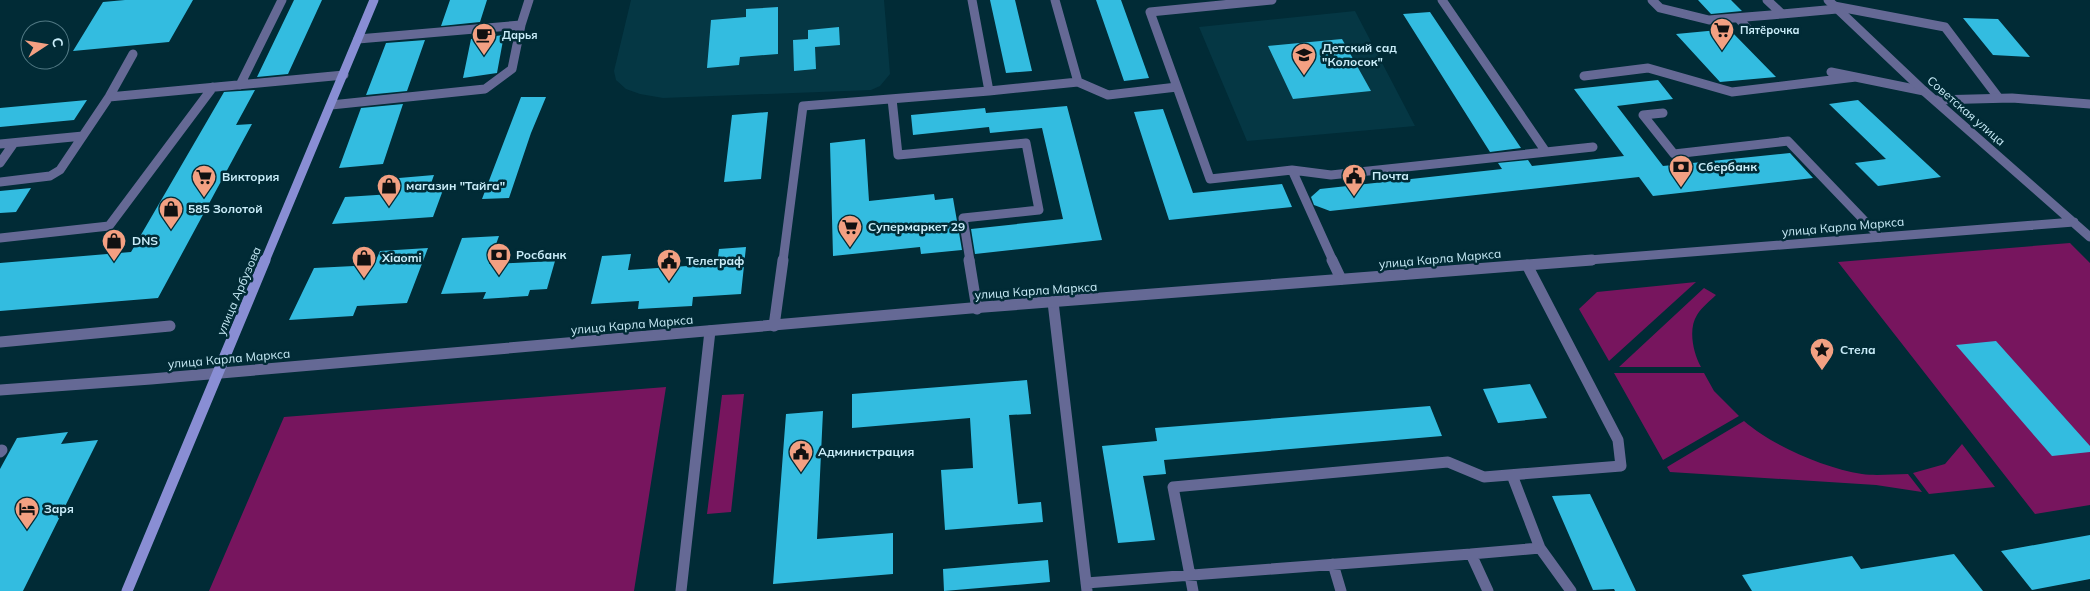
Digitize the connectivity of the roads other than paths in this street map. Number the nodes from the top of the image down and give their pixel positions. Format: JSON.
{"nodes":[{"id":1,"x":282,"y":0,"type":"edge"},
{"id":2,"x":374,"y":0,"type":"edge"},
{"id":3,"x":529,"y":0,"type":"edge"},
{"id":4,"x":972,"y":0,"type":"edge"},
{"id":5,"x":1055,"y":0,"type":"edge"},
{"id":6,"x":1272,"y":0,"type":"edge"},
{"id":7,"x":1442,"y":0,"type":"edge"},
{"id":8,"x":1652,"y":0,"type":"edge"},
{"id":9,"x":1767,"y":0,"type":"edge"},
{"id":10,"x":1833,"y":5,"type":"edge"},
{"id":11,"x":1782,"y":14,"type":"junction"},
{"id":12,"x":1738,"y":18,"type":"junction"},
{"id":13,"x":521,"y":25,"type":"junction"},
{"id":14,"x":1749,"y":30,"type":"dead end"},
{"id":15,"x":358,"y":39,"type":"junction"},
{"id":16,"x":134,"y":54,"type":"dead end"},
{"id":17,"x":1831,"y":72,"type":"dead end"},
{"id":18,"x":344,"y":75,"type":"junction"},
{"id":19,"x":1584,"y":76,"type":"dead end"},
{"id":20,"x":1856,"y":77,"type":"junction"},
{"id":21,"x":1078,"y":82,"type":"junction"},
{"id":22,"x":240,"y":84,"type":"junction"},
{"id":23,"x":213,"y":87,"type":"junction"},
{"id":24,"x":1177,"y":87,"type":"junction"},
{"id":25,"x":990,"y":91,"type":"junction"},
{"id":26,"x":1924,"y":91,"type":"junction"},
{"id":27,"x":1998,"y":97,"type":"junction"},
{"id":28,"x":109,"y":98,"type":"junction"},
{"id":29,"x":892,"y":99,"type":"junction"},
{"id":30,"x":1934,"y":100,"type":"junction"},
{"id":31,"x":2090,"y":104,"type":"edge"},
{"id":32,"x":331,"y":105,"type":"junction"},
{"id":33,"x":1663,"y":113,"type":"dead end"},
{"id":34,"x":83,"y":136,"type":"junction"},
{"id":35,"x":14,"y":143,"type":"junction"},
{"id":36,"x":0,"y":144,"type":"edge"},
{"id":37,"x":1593,"y":147,"type":"dead end"},
{"id":38,"x":1546,"y":152,"type":"junction"},
{"id":39,"x":0,"y":163,"type":"edge"},
{"id":40,"x":1292,"y":170,"type":"junction"},
{"id":41,"x":0,"y":182,"type":"edge"},
{"id":42,"x":2074,"y":222,"type":"junction"},
{"id":43,"x":1880,"y":237,"type":"junction"},
{"id":44,"x":2090,"y":237,"type":"edge"},
{"id":45,"x":0,"y":238,"type":"edge"},
{"id":46,"x":1527,"y":265,"type":"junction"},
{"id":47,"x":1341,"y":279,"type":"junction"},
{"id":48,"x":1053,"y":302,"type":"junction"},
{"id":49,"x":977,"y":309,"type":"junction"},
{"id":50,"x":170,"y":326,"type":"dead end"},
{"id":51,"x":774,"y":326,"type":"junction"},
{"id":52,"x":710,"y":331,"type":"junction"},
{"id":53,"x":0,"y":342,"type":"edge"},
{"id":54,"x":218,"y":373,"type":"junction"},
{"id":55,"x":0,"y":390,"type":"edge"},
{"id":56,"x":1512,"y":475,"type":"junction"},
{"id":57,"x":1540,"y":548,"type":"junction"},
{"id":58,"x":1471,"y":554,"type":"junction"},
{"id":59,"x":1333,"y":564,"type":"junction"},
{"id":60,"x":1190,"y":575,"type":"junction"},
{"id":61,"x":1086,"y":587,"type":"edge"},
{"id":62,"x":127,"y":591,"type":"edge"},
{"id":63,"x":681,"y":591,"type":"edge"},
{"id":64,"x":1193,"y":591,"type":"edge"},
{"id":65,"x":1341,"y":591,"type":"edge"},
{"id":66,"x":1488,"y":591,"type":"edge"},
{"id":67,"x":1571,"y":591,"type":"edge"}],
"edges":[{"from":1,"to":22,"type":"street"},
{"from":2,"to":15,"type":"street","name":"улица Арбузова"},
{"from":3,"to":13,"type":"street"},
{"from":4,"to":25,"type":"street"},
{"from":5,"to":21,"type":"street"},
{"from":6,"to":24,"type":"street"},
{"from":7,"to":38,"type":"street"},
{"from":8,"to":12,"type":"street"},
{"from":9,"to":11,"type":"street"},
{"from":10,"to":11,"type":"street"},
{"from":10,"to":26,"type":"street","name":"Советская улица"},
{"from":10,"to":27,"type":"street"},
{"from":11,"to":12,"type":"street"},
{"from":12,"to":14,"type":"street"},
{"from":13,"to":15,"type":"street"},
{"from":13,"to":32,"type":"street"},
{"from":15,"to":18,"type":"street","name":"улица Арбузова"},
{"from":16,"to":28,"type":"street"},
{"from":17,"to":20,"type":"street"},
{"from":18,"to":22,"type":"street"},
{"from":18,"to":32,"type":"street","name":"улица Арбузова"},
{"from":19,"to":20,"type":"street"},
{"from":20,"to":26,"type":"street"},
{"from":21,"to":24,"type":"street"},
{"from":21,"to":25,"type":"street"},
{"from":22,"to":23,"type":"street"},
{"from":23,"to":28,"type":"street"},
{"from":23,"to":45,"type":"street"},
{"from":24,"to":40,"type":"street"},
{"from":25,"to":29,"type":"street"},
{"from":26,"to":30,"type":"street","name":"Советская улица"},
{"from":27,"to":30,"type":"street"},
{"from":27,"to":31,"type":"street"},
{"from":28,"to":34,"type":"street"},
{"from":29,"to":49,"type":"street"},
{"from":29,"to":51,"type":"street"},
{"from":30,"to":42,"type":"street","name":"Советская улица"},
{"from":32,"to":54,"type":"street","name":"улица Арбузова"},
{"from":33,"to":43,"type":"street"},
{"from":34,"to":35,"type":"street"},
{"from":34,"to":41,"type":"street"},
{"from":35,"to":36,"type":"street"},
{"from":35,"to":39,"type":"street"},
{"from":37,"to":38,"type":"street"},
{"from":38,"to":40,"type":"street"},
{"from":40,"to":47,"type":"street"},
{"from":42,"to":43,"type":"street","name":"улица Карла Маркса"},
{"from":42,"to":44,"type":"street","name":"Советская улица"},
{"from":43,"to":46,"type":"street","name":"улица Карла Маркса"},
{"from":46,"to":47,"type":"street","name":"улица Карла Маркса"},
{"from":46,"to":56,"type":"street"},
{"from":47,"to":48,"type":"street","name":"улица Карла Маркса"},
{"from":48,"to":49,"type":"street","name":"улица Карла Маркса"},
{"from":48,"to":61,"type":"street"},
{"from":49,"to":51,"type":"street","name":"улица Карла Маркса"},
{"from":50,"to":53,"type":"street"},
{"from":51,"to":52,"type":"street","name":"улица Карла Маркса"},
{"from":52,"to":54,"type":"street","name":"улица Карла Маркса"},
{"from":52,"to":63,"type":"street"},
{"from":54,"to":55,"type":"street","name":"улица Карла Маркса"},
{"from":54,"to":62,"type":"street","name":"улица Арбузова"},
{"from":56,"to":57,"type":"street"},
{"from":56,"to":60,"type":"street"},
{"from":57,"to":58,"type":"street"},
{"from":57,"to":67,"type":"street"},
{"from":58,"to":59,"type":"street"},
{"from":58,"to":66,"type":"street"},
{"from":59,"to":60,"type":"street"},
{"from":59,"to":65,"type":"street"},
{"from":60,"to":61,"type":"street"},
{"from":60,"to":64,"type":"street"}]}
